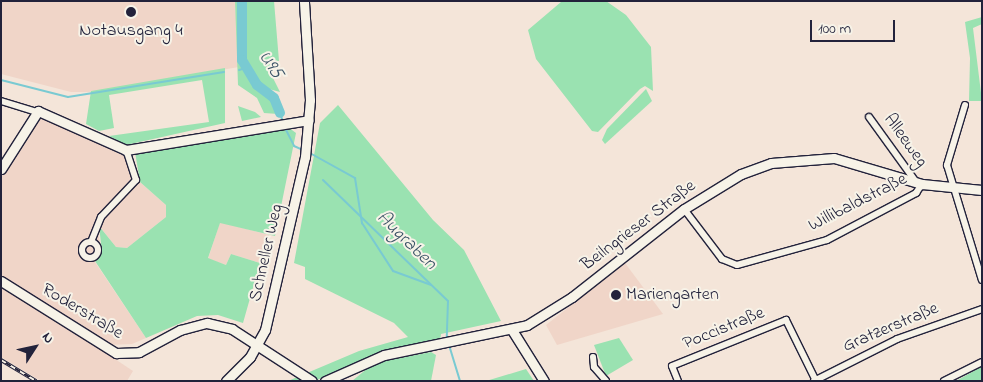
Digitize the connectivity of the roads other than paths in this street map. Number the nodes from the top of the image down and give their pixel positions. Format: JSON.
{"nodes":[{"id":1,"x":304,"y":1,"type":"edge"},
{"id":2,"x":1,"y":101,"type":"edge"},
{"id":3,"x":966,"y":106,"type":"dead end"},
{"id":4,"x":36,"y":112,"type":"junction"},
{"id":5,"x":869,"y":117,"type":"dead end"},
{"id":6,"x":309,"y":120,"type":"junction"},
{"id":7,"x":126,"y":150,"type":"junction"},
{"id":8,"x":1,"y":169,"type":"edge"},
{"id":9,"x":919,"y":183,"type":"junction"},
{"id":10,"x":956,"y":190,"type":"junction"},
{"id":11,"x":982,"y":190,"type":"edge"},
{"id":12,"x":684,"y":209,"type":"junction"},
{"id":13,"x":91,"y":242,"type":"dead end"},
{"id":14,"x":982,"y":280,"type":"edge"},
{"id":15,"x":1,"y":281,"type":"edge"},
{"id":16,"x":982,"y":309,"type":"edge"},
{"id":17,"x":512,"y":330,"type":"junction"},
{"id":18,"x":258,"y":345,"type":"junction"},
{"id":19,"x":593,"y":357,"type":"dead end"},
{"id":20,"x":982,"y":362,"type":"edge"},
{"id":21,"x":815,"y":380,"type":"edge"},
{"id":22,"x":226,"y":381,"type":"edge"},
{"id":23,"x":312,"y":381,"type":"edge"},
{"id":24,"x":325,"y":381,"type":"edge"},
{"id":25,"x":544,"y":381,"type":"edge"},
{"id":26,"x":606,"y":381,"type":"edge"},
{"id":27,"x":678,"y":381,"type":"edge"},
{"id":28,"x":944,"y":381,"type":"edge"}],
"edges":[{"from":1,"to":6,"type":"main road","name":"Schneller Weg"},
{"from":2,"to":4,"type":"street"},
{"from":3,"to":10,"type":"street"},
{"from":4,"to":7,"type":"main road"},
{"from":4,"to":8,"type":"main road"},
{"from":5,"to":9,"type":"street","name":"Alleeweg"},
{"from":6,"to":7,"type":"main road"},
{"from":6,"to":18,"type":"main road","name":"Schneller Weg"},
{"from":7,"to":13,"type":"street"},
{"from":9,"to":10,"type":"main road","name":"Beilngrieser Straße"},
{"from":9,"to":12,"type":"main road","name":"Beilngrieser Straße"},
{"from":9,"to":12,"type":"street","name":"Willibaldstraße"},
{"from":10,"to":11,"type":"main road","name":"Beilngrieser Straße"},
{"from":10,"to":14,"type":"street"},
{"from":12,"to":17,"type":"main road","name":"Beilngrieser Straße"},
{"from":15,"to":18,"type":"main road","name":"Roderstraße"},
{"from":16,"to":21,"type":"street","name":"Gratzerstraße"},
{"from":17,"to":24,"type":"main road","name":"Beilngrieser Straße"},
{"from":17,"to":25,"type":"main road"},
{"from":18,"to":22,"type":"main road","name":"Schneller Weg"},
{"from":18,"to":23,"type":"main road"},
{"from":19,"to":26,"type":"street"},
{"from":20,"to":28,"type":"street"},
{"from":21,"to":27,"type":"street","name":"Poccistraße"}]}
